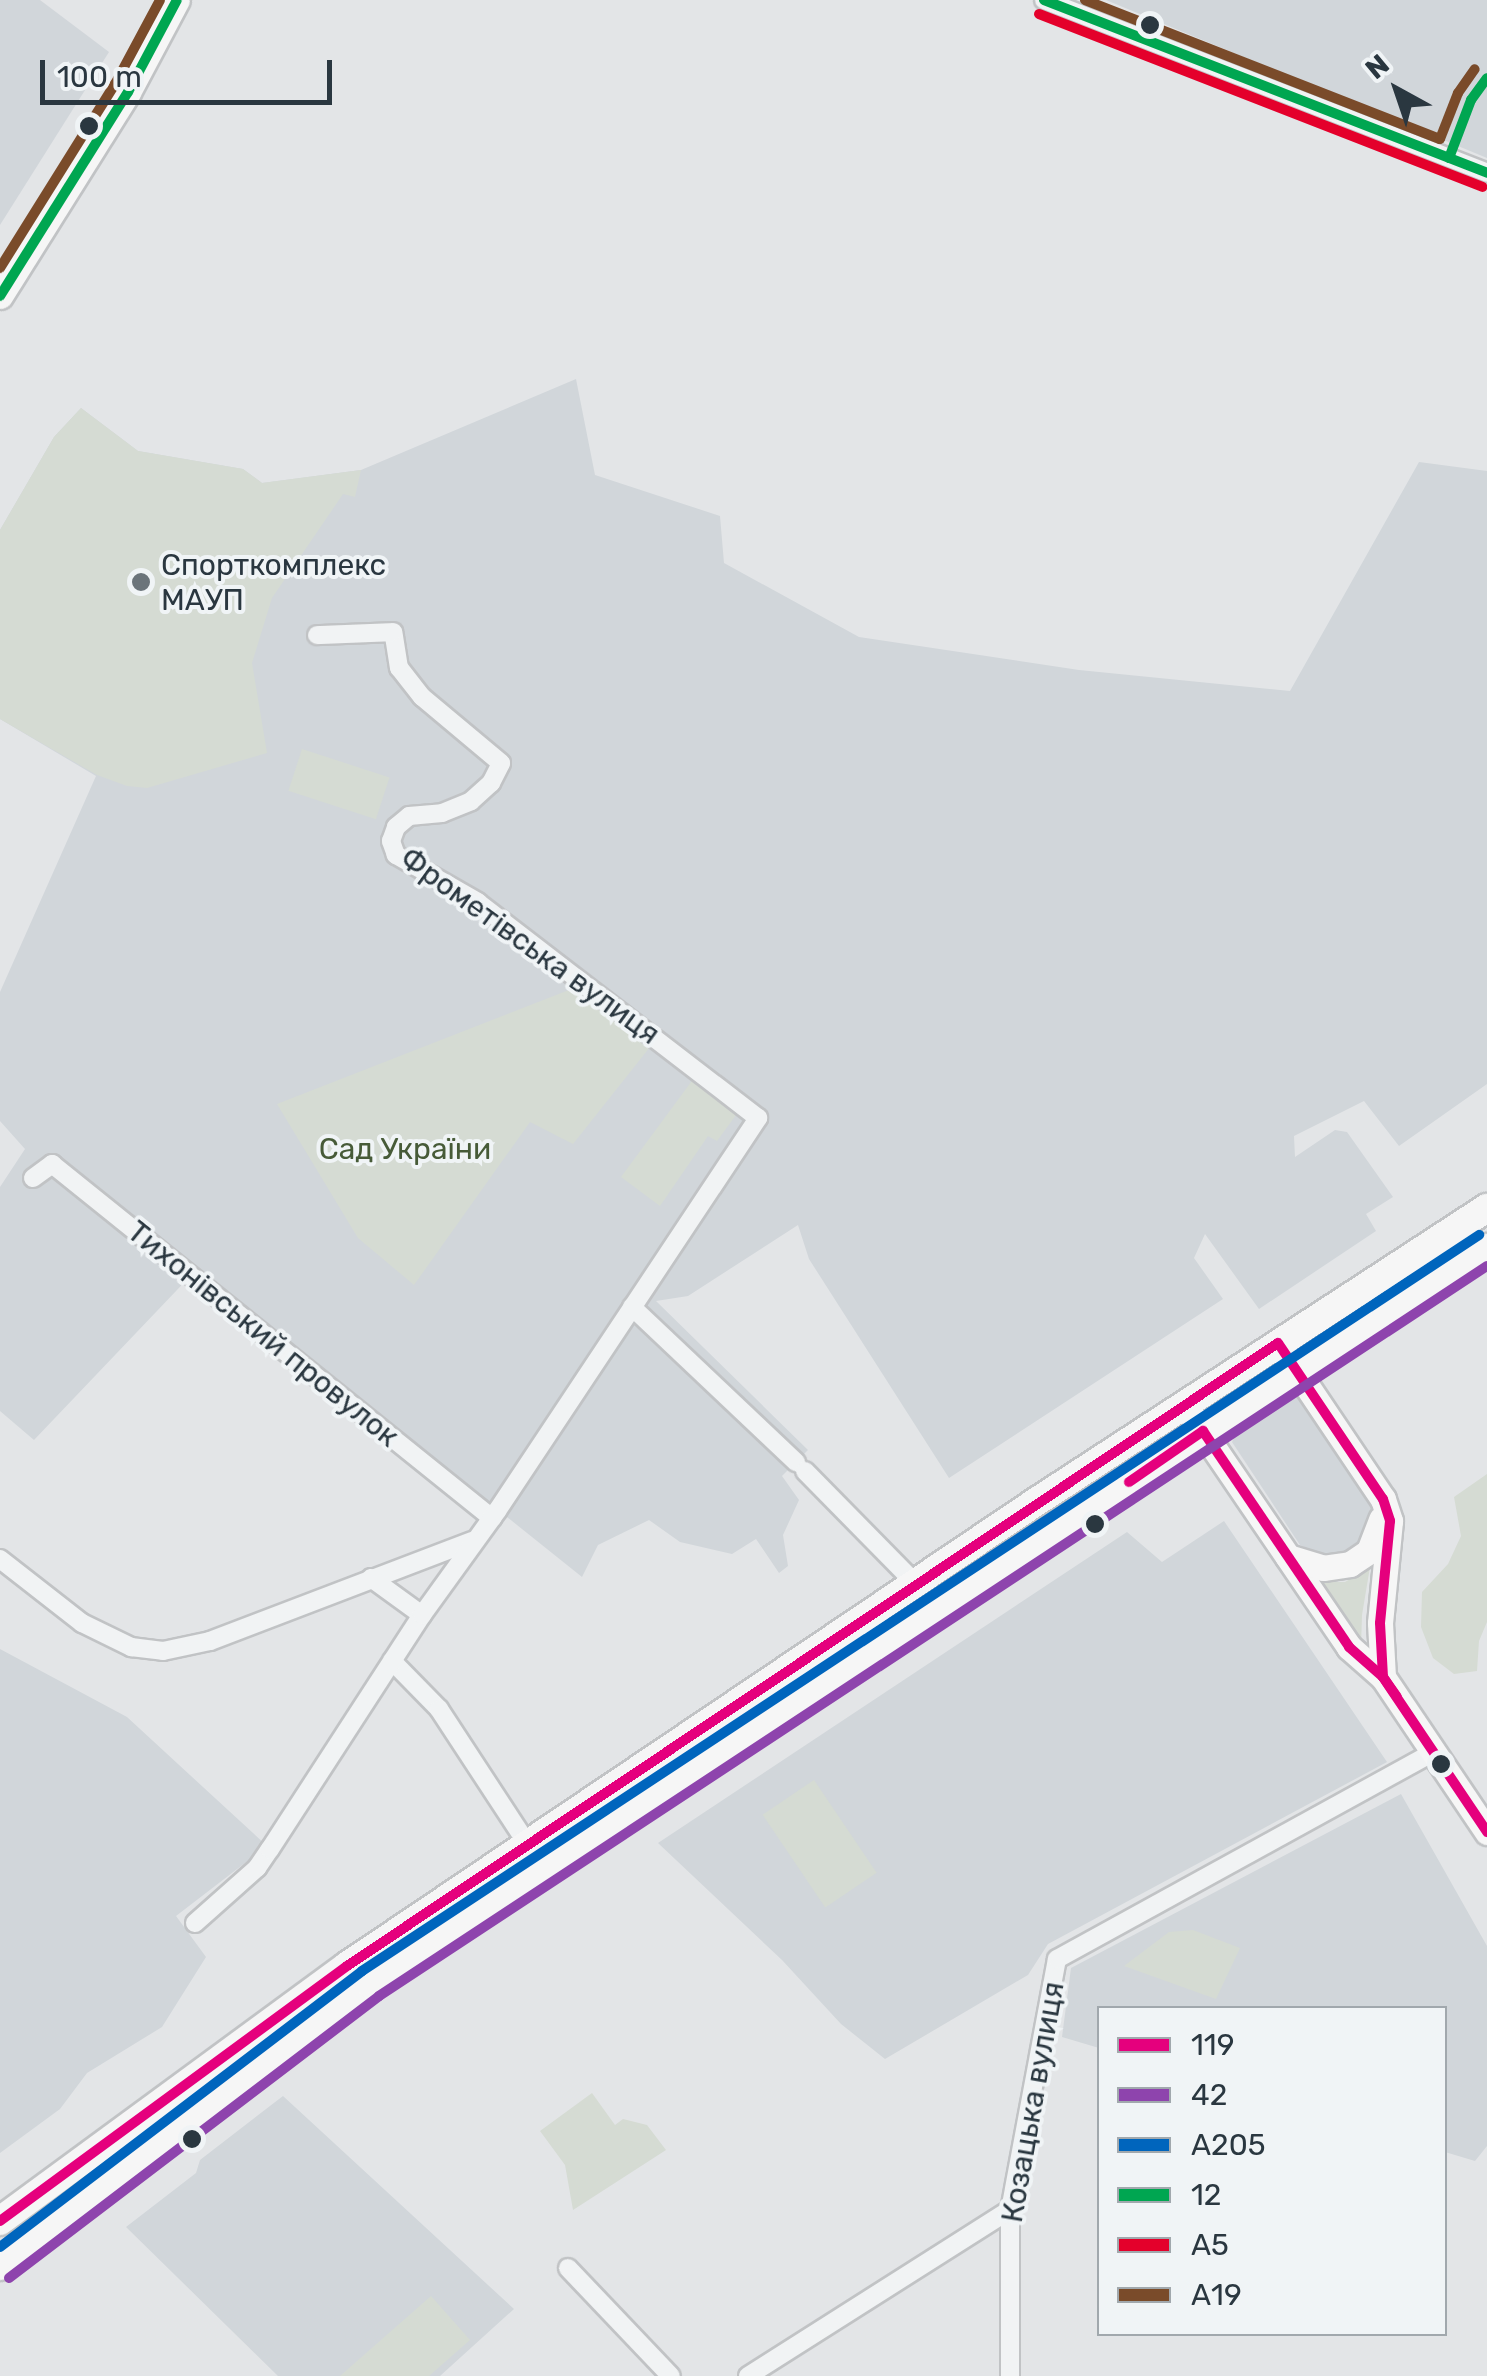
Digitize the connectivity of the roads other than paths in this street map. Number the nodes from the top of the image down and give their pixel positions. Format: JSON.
{"nodes":[{"id":1,"x":176,"y":0,"type":"edge"},
{"id":2,"x":1044,"y":0,"type":"edge"},
{"id":3,"x":1487,"y":173,"type":"edge"},
{"id":4,"x":0,"y":296,"type":"edge"},
{"id":5,"x":317,"y":635,"type":"dead end"},
{"id":6,"x":34,"y":1178,"type":"dead end"},
{"id":7,"x":1487,"y":1208,"type":"edge"},
{"id":8,"x":1487,"y":1248,"type":"edge"},
{"id":9,"x":632,"y":1308,"type":"junction"},
{"id":10,"x":1278,"y":1343,"type":"junction"},
{"id":11,"x":1297,"y":1370,"type":"junction"},
{"id":12,"x":1184,"y":1404,"type":"junction"},
{"id":13,"x":1204,"y":1431,"type":"junction"},
{"id":14,"x":1383,"y":1499,"type":"junction"},
{"id":15,"x":492,"y":1518,"type":"junction"},
{"id":16,"x":472,"y":1541,"type":"junction"},
{"id":17,"x":1288,"y":1556,"type":"junction"},
{"id":18,"x":0,"y":1559,"type":"edge"},
{"id":19,"x":371,"y":1578,"type":"junction"},
{"id":20,"x":916,"y":1584,"type":"junction"},
{"id":21,"x":422,"y":1614,"type":"junction"},
{"id":22,"x":392,"y":1661,"type":"junction"},
{"id":23,"x":1383,"y":1677,"type":"junction"},
{"id":24,"x":1435,"y":1751,"type":"junction"},
{"id":25,"x":1487,"y":1832,"type":"edge"},
{"id":26,"x":528,"y":1845,"type":"junction"},
{"id":27,"x":194,"y":1923,"type":"dead end"},
{"id":28,"x":1010,"y":2210,"type":"junction"},
{"id":29,"x":0,"y":2221,"type":"edge"},
{"id":30,"x":0,"y":2266,"type":"edge"},
{"id":31,"x":568,"y":2268,"type":"dead end"},
{"id":32,"x":671,"y":2376,"type":"edge"},
{"id":33,"x":748,"y":2376,"type":"edge"},
{"id":34,"x":1010,"y":2376,"type":"edge"}],
"edges":[{"from":1,"to":4,"type":"street"},
{"from":2,"to":3,"type":"street"},
{"from":5,"to":9,"type":"street","name":"Фрометівська вулиця"},
{"from":6,"to":15,"type":"street","name":"Тихонівський провулок"},
{"from":7,"to":10,"type":"main road"},
{"from":8,"to":11,"type":"main road"},
{"from":9,"to":15,"type":"street","name":"Фрометівська вулиця"},
{"from":9,"to":20,"type":"street"},
{"from":10,"to":11,"type":"street"},
{"from":10,"to":12,"type":"main road"},
{"from":11,"to":13,"type":"main road"},
{"from":11,"to":14,"type":"street"},
{"from":12,"to":13,"type":"street"},
{"from":12,"to":20,"type":"main road"},
{"from":13,"to":17,"type":"street"},
{"from":13,"to":30,"type":"main road"},
{"from":14,"to":17,"type":"street"},
{"from":14,"to":23,"type":"street"},
{"from":15,"to":16,"type":"street","name":"Фрометівська вулиця"},
{"from":16,"to":19,"type":"street"},
{"from":16,"to":21,"type":"street","name":"Фрометівська вулиця"},
{"from":17,"to":23,"type":"street"},
{"from":18,"to":19,"type":"street"},
{"from":19,"to":21,"type":"street"},
{"from":20,"to":26,"type":"main road"},
{"from":21,"to":22,"type":"street","name":"Фрометівська вулиця"},
{"from":22,"to":26,"type":"street"},
{"from":22,"to":27,"type":"street","name":"Фрометівська вулиця"},
{"from":23,"to":24,"type":"street"},
{"from":24,"to":25,"type":"street"},
{"from":24,"to":28,"type":"street","name":"Козацька вулиця"},
{"from":26,"to":29,"type":"main road"},
{"from":28,"to":33,"type":"street"},
{"from":28,"to":34,"type":"street","name":"Козацька вулиця"},
{"from":31,"to":32,"type":"street"}]}
